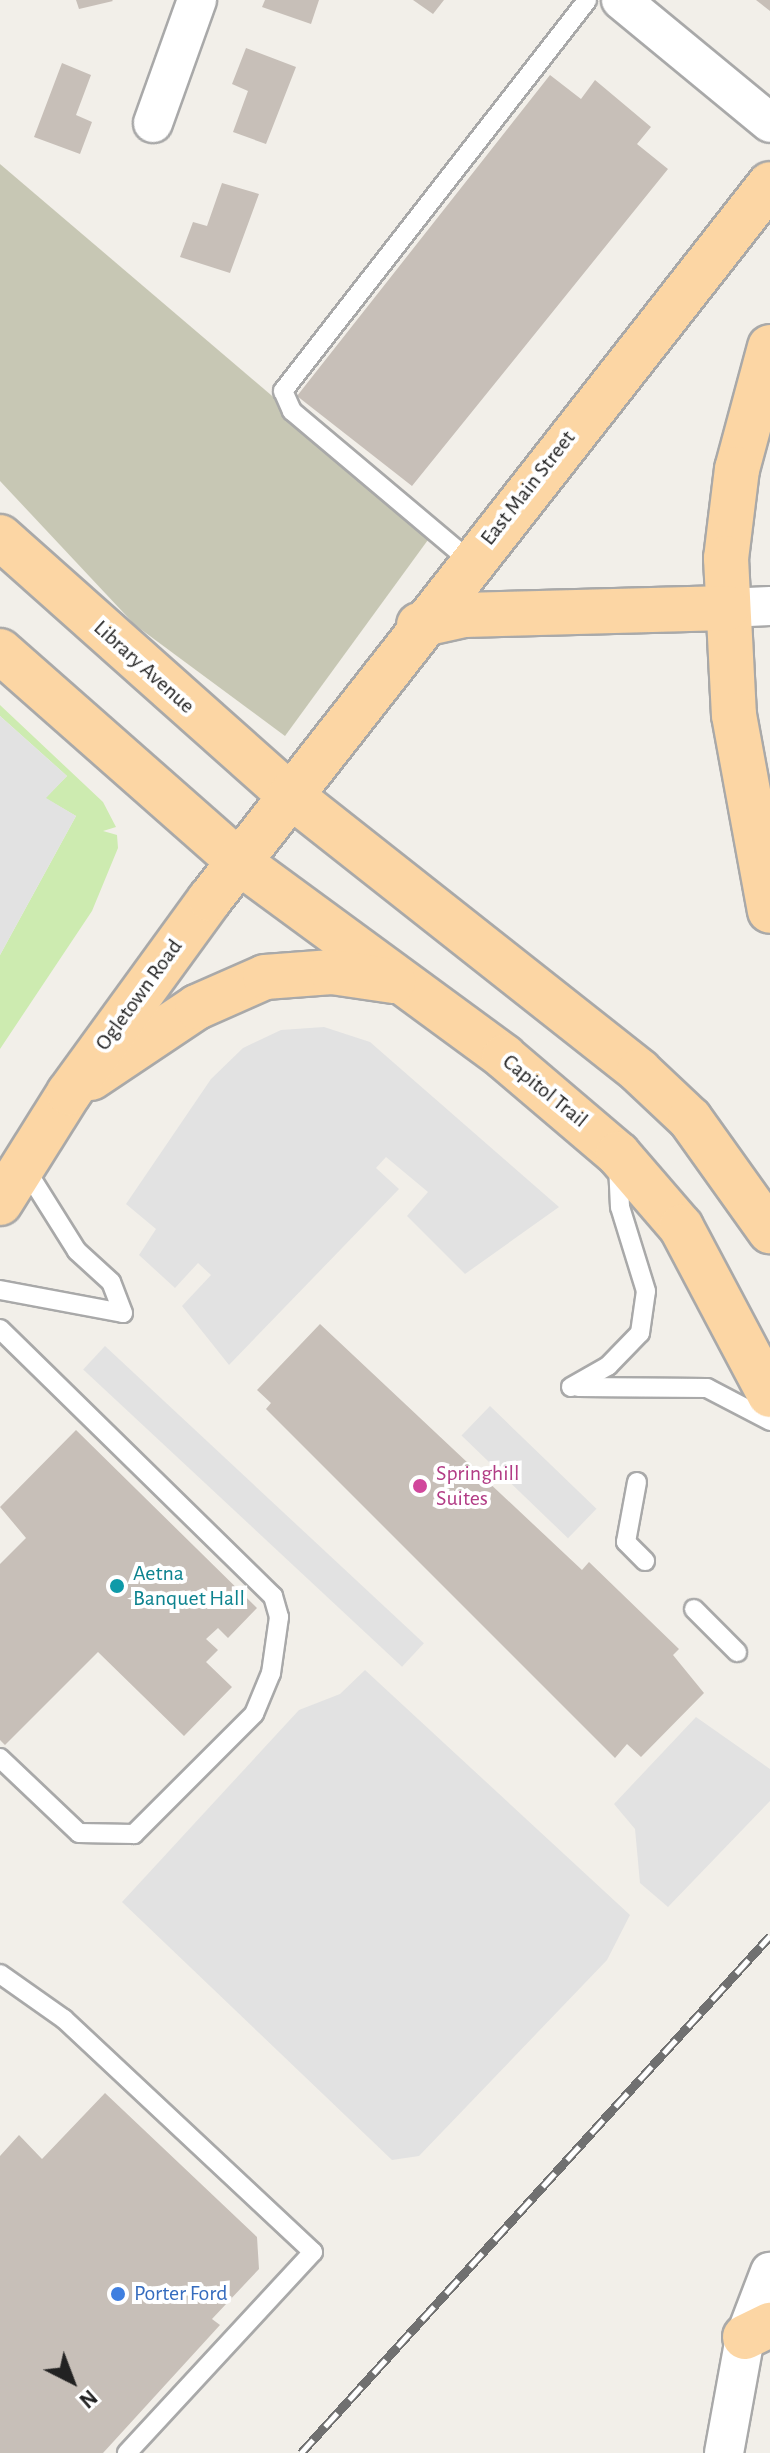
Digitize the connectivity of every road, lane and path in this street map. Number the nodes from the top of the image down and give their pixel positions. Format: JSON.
{"nodes":[{"id":1,"x":197,"y":0,"type":"edge"},
{"id":2,"x":587,"y":0,"type":"edge"},
{"id":3,"x":621,"y":0,"type":"edge"},
{"id":4,"x":153,"y":123,"type":"dead end"},
{"id":5,"x":770,"y":123,"type":"edge"},
{"id":6,"x":770,"y":184,"type":"edge"},
{"id":7,"x":770,"y":347,"type":"edge"},
{"id":8,"x":0,"y":537,"type":"edge"},
{"id":9,"x":470,"y":561,"type":"junction"},
{"id":10,"x":770,"y":606,"type":"edge"},
{"id":11,"x":727,"y":608,"type":"junction"},
{"id":12,"x":419,"y":625,"type":"junction"},
{"id":13,"x":0,"y":651,"type":"edge"},
{"id":14,"x":290,"y":795,"type":"junction"},
{"id":15,"x":239,"y":862,"type":"junction"},
{"id":16,"x":770,"y":911,"type":"edge"},
{"id":17,"x":404,"y":983,"type":"junction"},
{"id":18,"x":69,"y":1093,"type":"junction"},
{"id":19,"x":618,"y":1154,"type":"junction"},
{"id":20,"x":23,"y":1165,"type":"junction"},
{"id":21,"x":0,"y":1203,"type":"edge"},
{"id":22,"x":770,"y":1231,"type":"edge"},
{"id":23,"x":0,"y":1290,"type":"edge"},
{"id":24,"x":0,"y":1329,"type":"edge"},
{"id":25,"x":770,"y":1395,"type":"edge"},
{"id":26,"x":770,"y":1421,"type":"edge"},
{"id":27,"x":637,"y":1482,"type":"dead end"},
{"id":28,"x":645,"y":1561,"type":"dead end"},
{"id":29,"x":694,"y":1609,"type":"dead end"},
{"id":30,"x":737,"y":1652,"type":"dead end"},
{"id":31,"x":0,"y":1758,"type":"edge"},
{"id":32,"x":3,"y":1984,"type":"edge"},
{"id":33,"x":770,"y":2272,"type":"edge"},
{"id":34,"x":758,"y":2331,"type":"edge"},
{"id":35,"x":127,"y":2453,"type":"edge"},
{"id":36,"x":724,"y":2453,"type":"edge"}],
"edges":[{"from":1,"to":4,"type":"street"},
{"from":2,"to":9,"type":"lane"},
{"from":3,"to":5,"type":"street"},
{"from":6,"to":9,"type":"main road","name":"East Main Street"},
{"from":7,"to":11,"type":"main road"},
{"from":8,"to":14,"type":"main road","name":"Library Avenue"},
{"from":9,"to":12,"type":"main road","name":"East Main Street"},
{"from":10,"to":11,"type":"street"},
{"from":11,"to":12,"type":"main road"},
{"from":11,"to":16,"type":"main road"},
{"from":12,"to":14,"type":"main road","name":"East Main Street"},
{"from":13,"to":15,"type":"main road"},
{"from":14,"to":15,"type":"main road","name":"Ogletown Road"},
{"from":14,"to":22,"type":"main road"},
{"from":15,"to":17,"type":"main road","name":"Capitol Trail"},
{"from":15,"to":18,"type":"main road","name":"Ogletown Road"},
{"from":17,"to":18,"type":"main road"},
{"from":17,"to":19,"type":"main road","name":"Capitol Trail"},
{"from":18,"to":20,"type":"main road","name":"Ogletown Road"},
{"from":19,"to":25,"type":"main road","name":"Capitol Trail"},
{"from":19,"to":26,"type":"lane"},
{"from":20,"to":21,"type":"main road","name":"Ogletown Road"},
{"from":20,"to":23,"type":"lane"},
{"from":24,"to":31,"type":"lane"},
{"from":27,"to":28,"type":"lane"},
{"from":29,"to":30,"type":"lane"},
{"from":32,"to":35,"type":"lane"},
{"from":33,"to":34,"type":"street"},
{"from":34,"to":36,"type":"street"}]}
